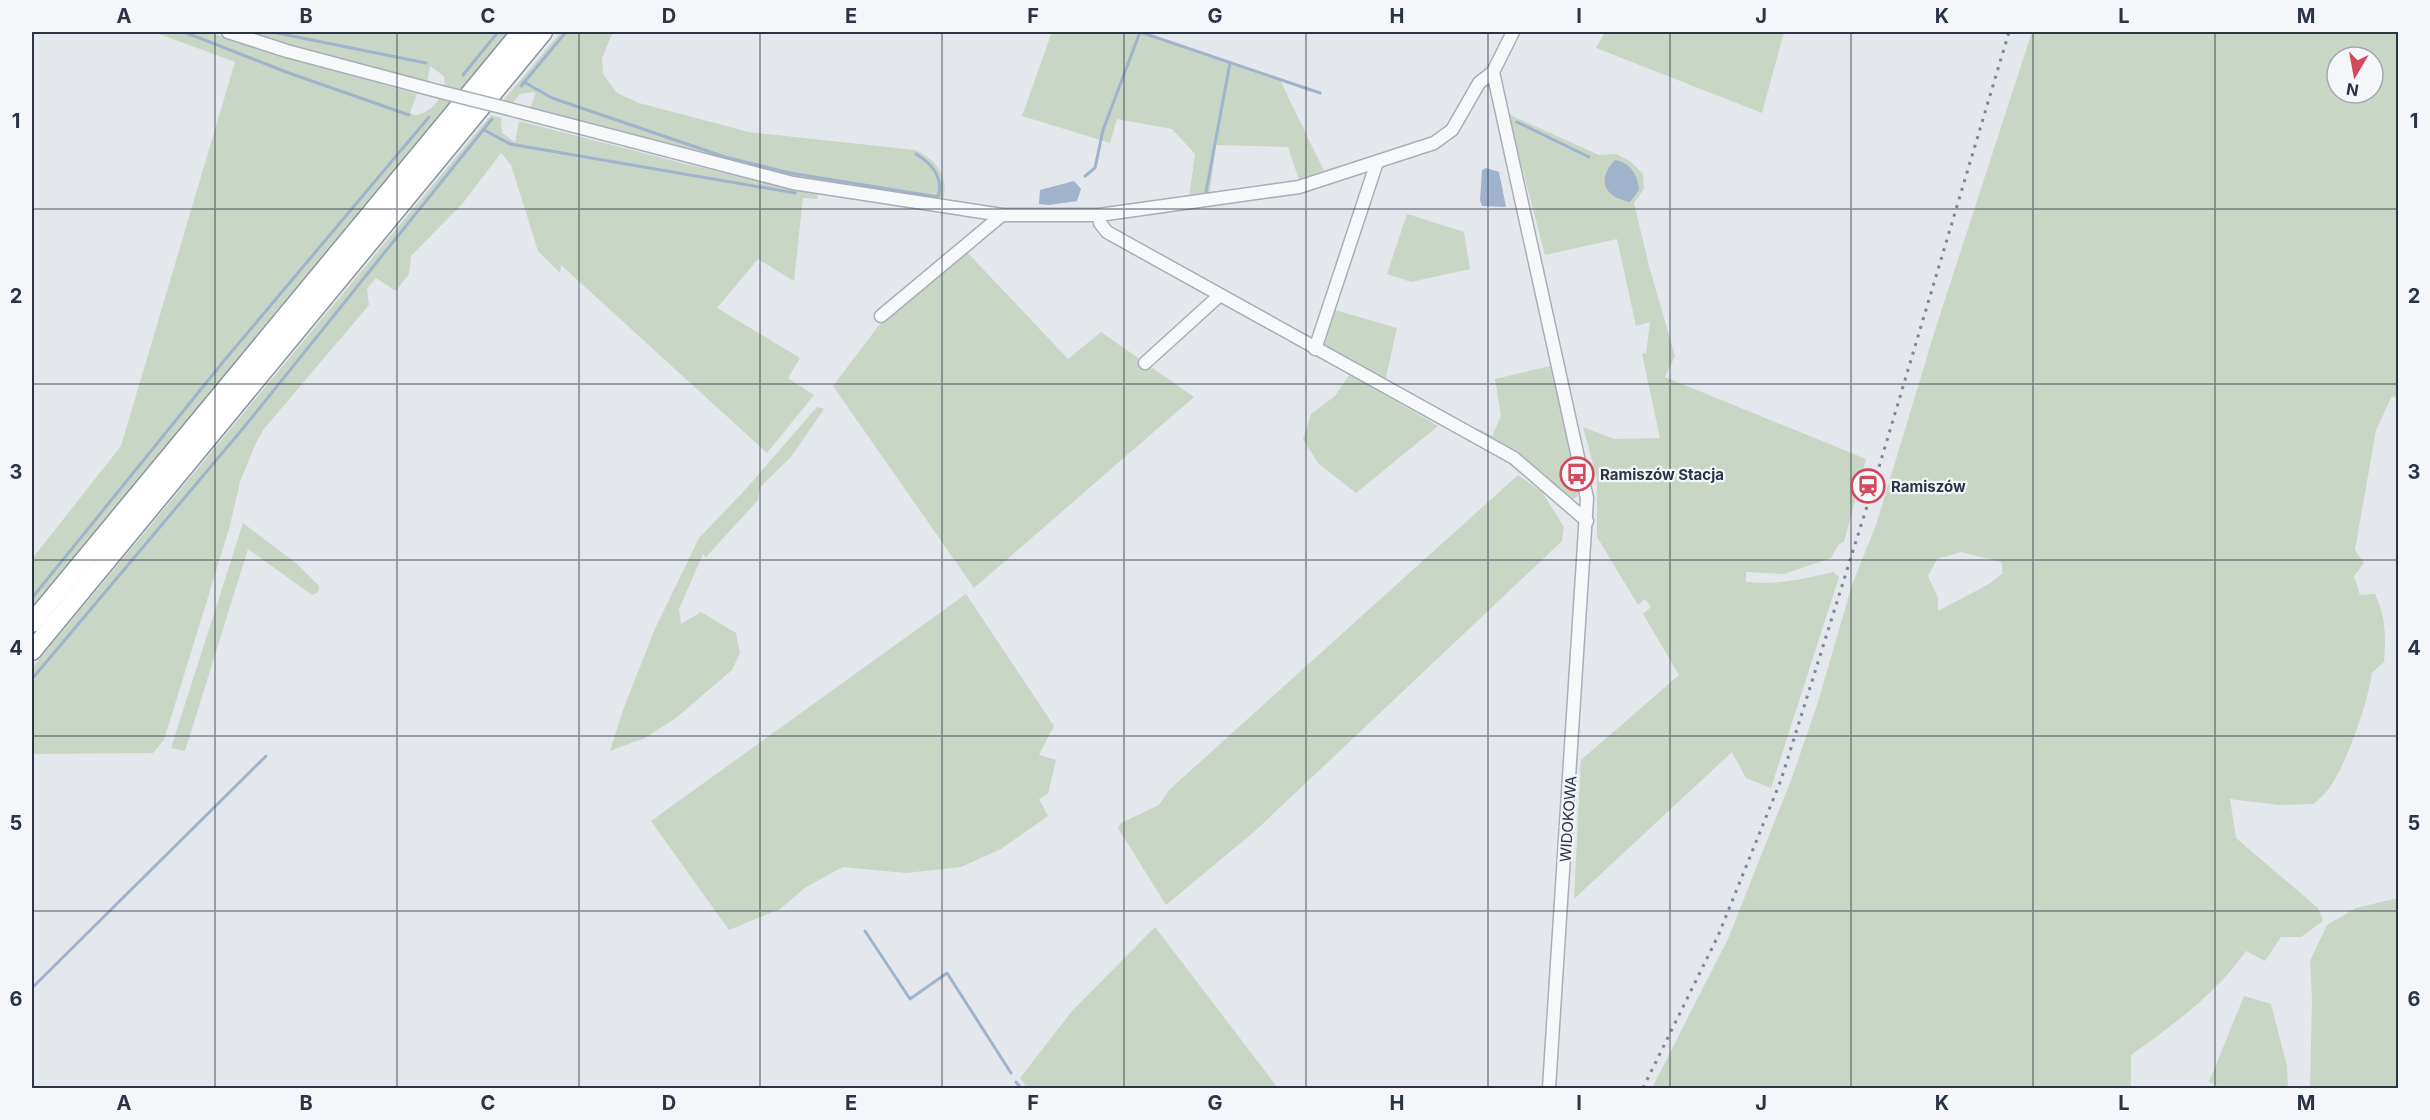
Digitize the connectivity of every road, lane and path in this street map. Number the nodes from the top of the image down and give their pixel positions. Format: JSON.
{"nodes":[{"id":1,"x":228,"y":32,"type":"edge"},
{"id":2,"x":520,"y":32,"type":"edge"},
{"id":3,"x":543,"y":32,"type":"edge"},
{"id":4,"x":1513,"y":32,"type":"edge"},
{"id":5,"x":1493,"y":72,"type":"junction"},
{"id":6,"x":1377,"y":162,"type":"junction"},
{"id":7,"x":1002,"y":215,"type":"junction"},
{"id":8,"x":1099,"y":216,"type":"junction"},
{"id":9,"x":1220,"y":295,"type":"junction"},
{"id":10,"x":881,"y":316,"type":"dead end"},
{"id":11,"x":1315,"y":349,"type":"junction"},
{"id":12,"x":1145,"y":363,"type":"dead end"},
{"id":13,"x":1587,"y":521,"type":"junction"},
{"id":14,"x":32,"y":623,"type":"edge"},
{"id":15,"x":32,"y":651,"type":"edge"},
{"id":16,"x":1549,"y":1089,"type":"edge"}],
"edges":[{"from":1,"to":7,"type":"street","bridge":true},
{"from":2,"to":14,"type":"highway"},
{"from":3,"to":15,"type":"highway"},
{"from":4,"to":5,"type":"street"},
{"from":5,"to":6,"type":"street"},
{"from":5,"to":13,"type":"street","name":"WIDOKOWA"},
{"from":6,"to":8,"type":"street"},
{"from":6,"to":11,"type":"street"},
{"from":7,"to":8,"type":"street"},
{"from":7,"to":10,"type":"street"},
{"from":8,"to":9,"type":"street"},
{"from":9,"to":11,"type":"street"},
{"from":9,"to":12,"type":"street"},
{"from":11,"to":13,"type":"street"},
{"from":13,"to":16,"type":"street","name":"WIDOKOWA"}]}
